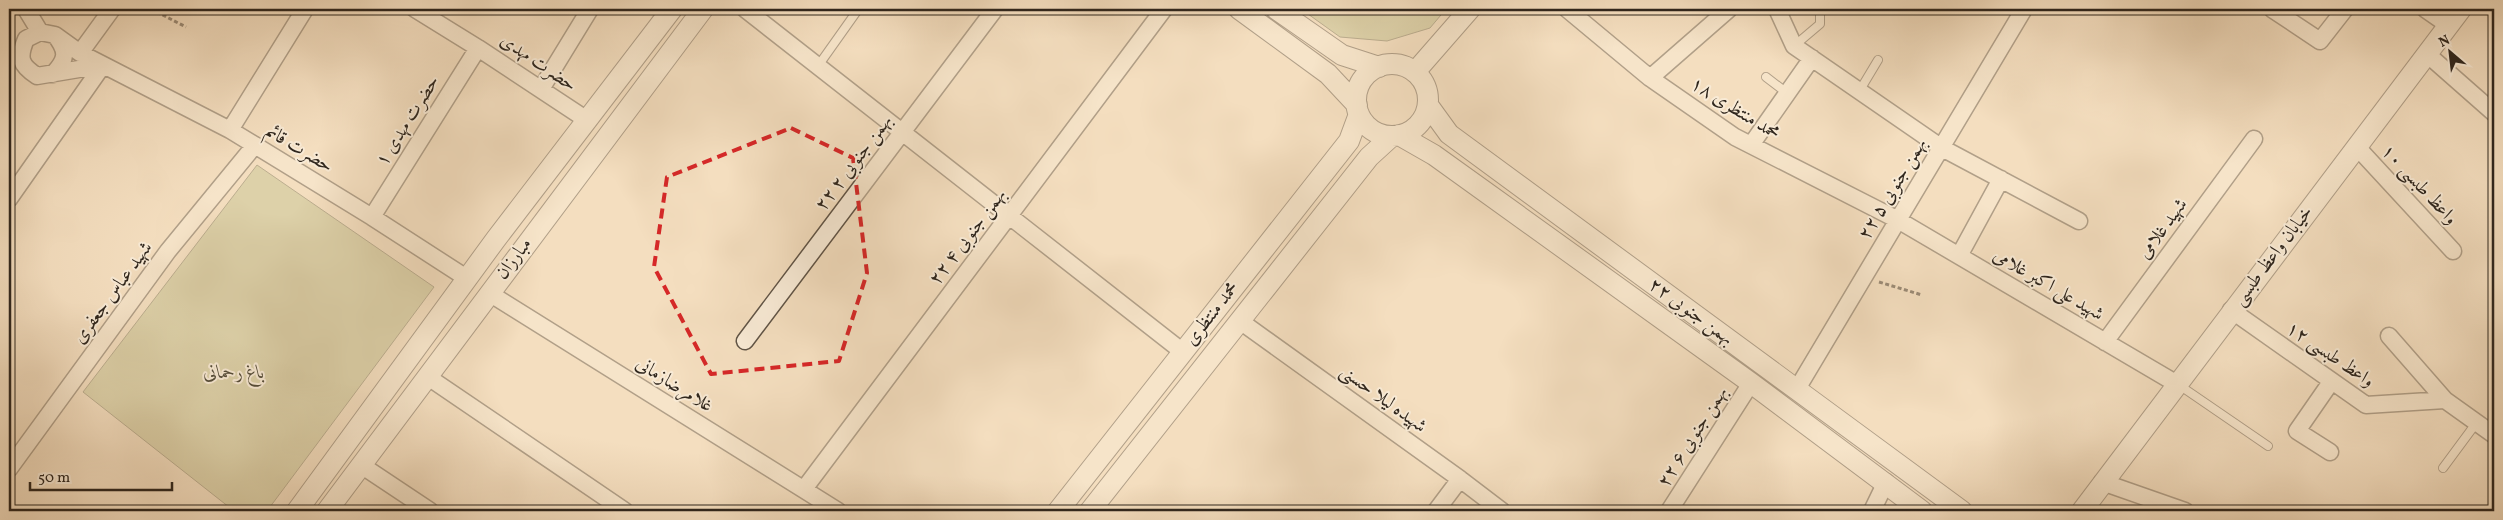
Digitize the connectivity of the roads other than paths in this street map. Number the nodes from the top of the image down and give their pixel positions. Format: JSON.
{"nodes":[{"id":1,"x":26,"y":9,"type":"edge"},
{"id":2,"x":112,"y":9,"type":"edge"},
{"id":3,"x":305,"y":9,"type":"edge"},
{"id":4,"x":415,"y":9,"type":"edge"},
{"id":5,"x":590,"y":9,"type":"edge"},
{"id":6,"x":672,"y":9,"type":"edge"},
{"id":7,"x":703,"y":9,"type":"edge"},
{"id":8,"x":745,"y":9,"type":"edge"},
{"id":9,"x":995,"y":9,"type":"edge"},
{"id":10,"x":1164,"y":9,"type":"edge"},
{"id":11,"x":1239,"y":9,"type":"edge"},
{"id":12,"x":1276,"y":9,"type":"edge"},
{"id":13,"x":1470,"y":9,"type":"edge"},
{"id":14,"x":1567,"y":9,"type":"edge"},
{"id":15,"x":1730,"y":9,"type":"edge"},
{"id":16,"x":1777,"y":9,"type":"edge"},
{"id":17,"x":1820,"y":9,"type":"edge"},
{"id":18,"x":2024,"y":9,"type":"edge"},
{"id":19,"x":2272,"y":9,"type":"edge"},
{"id":20,"x":2345,"y":9,"type":"edge"},
{"id":21,"x":2426,"y":9,"type":"edge"},
{"id":22,"x":2461,"y":9,"type":"edge"},
{"id":23,"x":857,"y":11,"type":"dead end"},
{"id":24,"x":2448,"y":25,"type":"junction"},
{"id":25,"x":47,"y":33,"type":"junction"},
{"id":26,"x":1794,"y":46,"type":"junction"},
{"id":27,"x":478,"y":48,"type":"junction"},
{"id":28,"x":80,"y":53,"type":"junction"},
{"id":29,"x":2427,"y":54,"type":"junction"},
{"id":30,"x":1812,"y":58,"type":"junction"},
{"id":31,"x":1878,"y":60,"type":"dead end"},
{"id":32,"x":16,"y":65,"type":"edge"},
{"id":33,"x":103,"y":65,"type":"junction"},
{"id":34,"x":818,"y":66,"type":"junction"},
{"id":35,"x":1379,"y":67,"type":"junction"},
{"id":36,"x":1415,"y":72,"type":"junction"},
{"id":37,"x":53,"y":74,"type":"junction"},
{"id":38,"x":1766,"y":77,"type":"dead end"},
{"id":39,"x":1650,"y":78,"type":"junction"},
{"id":40,"x":541,"y":89,"type":"junction"},
{"id":41,"x":1860,"y":90,"type":"junction"},
{"id":42,"x":1787,"y":93,"type":"junction"},
{"id":43,"x":1428,"y":105,"type":"junction"},
{"id":44,"x":1358,"y":109,"type":"junction"},
{"id":45,"x":2494,"y":113,"type":"edge"},
{"id":46,"x":587,"y":120,"type":"junction"},
{"id":47,"x":230,"y":130,"type":"junction"},
{"id":48,"x":902,"y":132,"type":"junction"},
{"id":49,"x":1395,"y":136,"type":"junction"},
{"id":50,"x":2254,"y":139,"type":"dead end"},
{"id":51,"x":255,"y":145,"type":"junction"},
{"id":52,"x":1751,"y":145,"type":"junction"},
{"id":53,"x":2356,"y":146,"type":"junction"},
{"id":54,"x":1942,"y":148,"type":"junction"},
{"id":55,"x":2001,"y":179,"type":"junction"},
{"id":56,"x":9,"y":198,"type":"edge"},
{"id":57,"x":1009,"y":216,"type":"junction"},
{"id":58,"x":372,"y":217,"type":"junction"},
{"id":59,"x":1898,"y":220,"type":"junction"},
{"id":60,"x":2079,"y":221,"type":"dead end"},
{"id":61,"x":2453,"y":251,"type":"dead end"},
{"id":62,"x":1959,"y":256,"type":"junction"},
{"id":63,"x":1641,"y":275,"type":"junction"},
{"id":64,"x":468,"y":279,"type":"junction"},
{"id":65,"x":489,"y":293,"type":"junction"},
{"id":66,"x":1628,"y":295,"type":"junction"},
{"id":67,"x":2231,"y":310,"type":"junction"},
{"id":68,"x":1240,"y":321,"type":"junction"},
{"id":69,"x":2389,"y":336,"type":"dead end"},
{"id":70,"x":744,"y":341,"type":"dead end"},
{"id":71,"x":2105,"y":342,"type":"junction"},
{"id":72,"x":1183,"y":352,"type":"junction"},
{"id":73,"x":428,"y":377,"type":"junction"},
{"id":74,"x":2331,"y":382,"type":"junction"},
{"id":75,"x":1750,"y":383,"type":"junction"},
{"id":76,"x":2177,"y":384,"type":"junction"},
{"id":77,"x":1797,"y":390,"type":"junction"},
{"id":78,"x":2445,"y":400,"type":"junction"},
{"id":79,"x":2477,"y":422,"type":"junction"},
{"id":80,"x":2494,"y":435,"type":"edge"},
{"id":81,"x":2268,"y":446,"type":"dead end"},
{"id":82,"x":2330,"y":452,"type":"dead end"},
{"id":83,"x":361,"y":466,"type":"junction"},
{"id":84,"x":2443,"y":468,"type":"dead end"},
{"id":85,"x":9,"y":469,"type":"edge"},
{"id":86,"x":1460,"y":479,"type":"junction"},
{"id":87,"x":1886,"y":482,"type":"junction"},
{"id":88,"x":2102,"y":482,"type":"junction"},
{"id":89,"x":804,"y":489,"type":"junction"},
{"id":90,"x":2166,"y":508,"type":"edge"},
{"id":91,"x":2081,"y":509,"type":"edge"},
{"id":92,"x":297,"y":511,"type":"edge"},
{"id":93,"x":327,"y":511,"type":"edge"},
{"id":94,"x":430,"y":511,"type":"edge"},
{"id":95,"x":625,"y":511,"type":"edge"},
{"id":96,"x":838,"y":511,"type":"edge"},
{"id":97,"x":1058,"y":511,"type":"edge"},
{"id":98,"x":1090,"y":511,"type":"edge"},
{"id":99,"x":1436,"y":511,"type":"edge"},
{"id":100,"x":1502,"y":511,"type":"edge"},
{"id":101,"x":1669,"y":511,"type":"edge"},
{"id":102,"x":1872,"y":511,"type":"edge"},
{"id":103,"x":1922,"y":511,"type":"edge"},
{"id":104,"x":1962,"y":511,"type":"edge"},
{"id":105,"x":2185,"y":511,"type":"edge"}],
"edges":[{"from":1,"to":25,"type":"street"},
{"from":2,"to":28,"type":"street"},
{"from":3,"to":47,"type":"street"},
{"from":4,"to":27,"type":"street","name":"حضرت مهدی"},
{"from":5,"to":40,"type":"street"},
{"from":6,"to":46,"type":"street","name":"مبارزان"},
{"from":7,"to":65,"type":"street","name":"مبارزان"},
{"from":8,"to":34,"type":"street"},
{"from":9,"to":48,"type":"street","name":"۲۲ بهمن جنوبی ۲"},
{"from":10,"to":57,"type":"street","name":"۲۲ بهمن جنوبی ۴"},
{"from":11,"to":44,"type":"street"},
{"from":12,"to":35,"type":"street"},
{"from":13,"to":36,"type":"street"},
{"from":14,"to":39,"type":"street","name":"محمد منتظری ۱۸"},
{"from":15,"to":39,"type":"street"},
{"from":16,"to":26,"type":"street"},
{"from":17,"to":26,"type":"lane"},
{"from":18,"to":54,"type":"street","name":"۲۲ بهمن جنوبی ۵"},
{"from":19,"to":20,"type":"street"},
{"from":21,"to":24,"type":"street"},
{"from":22,"to":24,"type":"street","name":"خیابان واعظ طبسی"},
{"from":23,"to":34,"type":"lane"},
{"from":24,"to":29,"type":"street","name":"خیابان واعظ طبسی"},
{"from":25,"to":28,"type":"street","name":"حضرت قائم"},
{"from":25,"to":32,"type":"street"},
{"from":25,"to":37,"type":"street"},
{"from":26,"to":30,"type":"street"},
{"from":27,"to":40,"type":"street","name":"حضرت مهدی"},
{"from":27,"to":58,"type":"street","name":"حضرت مهدی ۱"},
{"from":28,"to":33,"type":"street","name":"حضرت قائم"},
{"from":29,"to":45,"type":"street"},
{"from":29,"to":53,"type":"street","name":"خیابان واعظ طبسی"},
{"from":30,"to":41,"type":"street"},
{"from":30,"to":42,"type":"street"},
{"from":31,"to":41,"type":"lane"},
{"from":32,"to":37,"type":"street"},
{"from":33,"to":37,"type":"street"},
{"from":33,"to":47,"type":"street","name":"حضرت قائم"},
{"from":33,"to":56,"type":"street"},
{"from":34,"to":48,"type":"street"},
{"from":35,"to":36,"type":"street"},
{"from":35,"to":44,"type":"street"},
{"from":36,"to":43,"type":"street"},
{"from":38,"to":42,"type":"lane"},
{"from":39,"to":52,"type":"street","name":"محمد منتظری ۱۸"},
{"from":40,"to":46,"type":"street","name":"حضرت مهدی"},
{"from":41,"to":54,"type":"street"},
{"from":42,"to":52,"type":"street"},
{"from":43,"to":49,"type":"street"},
{"from":43,"to":63,"type":"street","name":"۲۲ بهمن جنوبی"},
{"from":44,"to":49,"type":"street"},
{"from":44,"to":72,"type":"street","name":"محمد منتظری"},
{"from":46,"to":64,"type":"street","name":"مبارزان"},
{"from":47,"to":51,"type":"street","name":"حضرت قائم"},
{"from":48,"to":57,"type":"street"},
{"from":48,"to":70,"type":"street","name":"۲۲ بهمن جنوبی ۲"},
{"from":49,"to":66,"type":"street","name":"۲۲ بهمن جنوبی"},
{"from":49,"to":68,"type":"street","name":"محمد منتظری"},
{"from":50,"to":71,"type":"street","name":"شهید غلامی"},
{"from":51,"to":58,"type":"street","name":"حضرت قائم"},
{"from":51,"to":85,"type":"street","name":"شهید عباس جعفری"},
{"from":52,"to":59,"type":"street","name":"محمد منتظری ۱۸"},
{"from":53,"to":61,"type":"street","name":"واعظ طبسی ۱۰"},
{"from":53,"to":67,"type":"street","name":"خیابان واعظ طبسی"},
{"from":54,"to":55,"type":"street"},
{"from":54,"to":59,"type":"street","name":"۲۲ بهمن جنوبی ۵"},
{"from":55,"to":60,"type":"street"},
{"from":55,"to":62,"type":"street"},
{"from":57,"to":72,"type":"street"},
{"from":57,"to":89,"type":"street","name":"۲۲ بهمن جنوبی ۴"},
{"from":58,"to":64,"type":"street","name":"حضرت قائم"},
{"from":59,"to":62,"type":"street","name":"شهید علی اکبر غلامی"},
{"from":59,"to":77,"type":"street","name":"۲۲ بهمن جنوبی ۵"},
{"from":62,"to":71,"type":"street","name":"شهید علی اکبر غلامی"},
{"from":63,"to":66,"type":"street"},
{"from":63,"to":77,"type":"street","name":"۲۲ بهمن جنوبی"},
{"from":64,"to":65,"type":"street"},
{"from":64,"to":92,"type":"street","name":"مبارزان"},
{"from":65,"to":73,"type":"street","name":"مبارزان"},
{"from":65,"to":89,"type":"street","name":"غلامرضازمانی"},
{"from":66,"to":75,"type":"street","name":"۲۲ بهمن جنوبی"},
{"from":67,"to":74,"type":"street","name":"واعظ طبسی ۱۲"},
{"from":67,"to":76,"type":"street","name":"خیابان واعظ طبسی"},
{"from":68,"to":86,"type":"street","name":"شهیده لیلا حسنی"},
{"from":68,"to":98,"type":"street","name":"محمد منتظری"},
{"from":69,"to":78,"type":"street"},
{"from":71,"to":76,"type":"street","name":"شهید علی اکبر غلامی"},
{"from":72,"to":97,"type":"street","name":"محمد منتظری"},
{"from":73,"to":83,"type":"street","name":"مبارزان"},
{"from":73,"to":95,"type":"street"},
{"from":74,"to":78,"type":"street","name":"واعظ طبسی ۱۲"},
{"from":74,"to":82,"type":"street"},
{"from":75,"to":87,"type":"street","name":"۲۲ بهمن جنوبی"},
{"from":75,"to":101,"type":"street","name":"۲۲ بهمن جنوبی ۶"},
{"from":76,"to":81,"type":"lane"},
{"from":76,"to":88,"type":"street","name":"خیابان واعظ طبسی"},
{"from":77,"to":104,"type":"street","name":"۲۲ بهمن جنوبی"},
{"from":78,"to":79,"type":"street"},
{"from":79,"to":80,"type":"street"},
{"from":79,"to":84,"type":"lane"},
{"from":83,"to":93,"type":"street","name":"مبارزان"},
{"from":83,"to":94,"type":"street"},
{"from":86,"to":99,"type":"street"},
{"from":86,"to":100,"type":"street","name":"شهیده لیلا حسنی"},
{"from":87,"to":102,"type":"street"},
{"from":87,"to":103,"type":"street","name":"۲۲ بهمن جنوبی"},
{"from":88,"to":90,"type":"street"},
{"from":88,"to":91,"type":"street","name":"خیابان واعظ طبسی"},
{"from":89,"to":96,"type":"street","name":"غلامرضازمانی"},
{"from":90,"to":105,"type":"street"}]}
